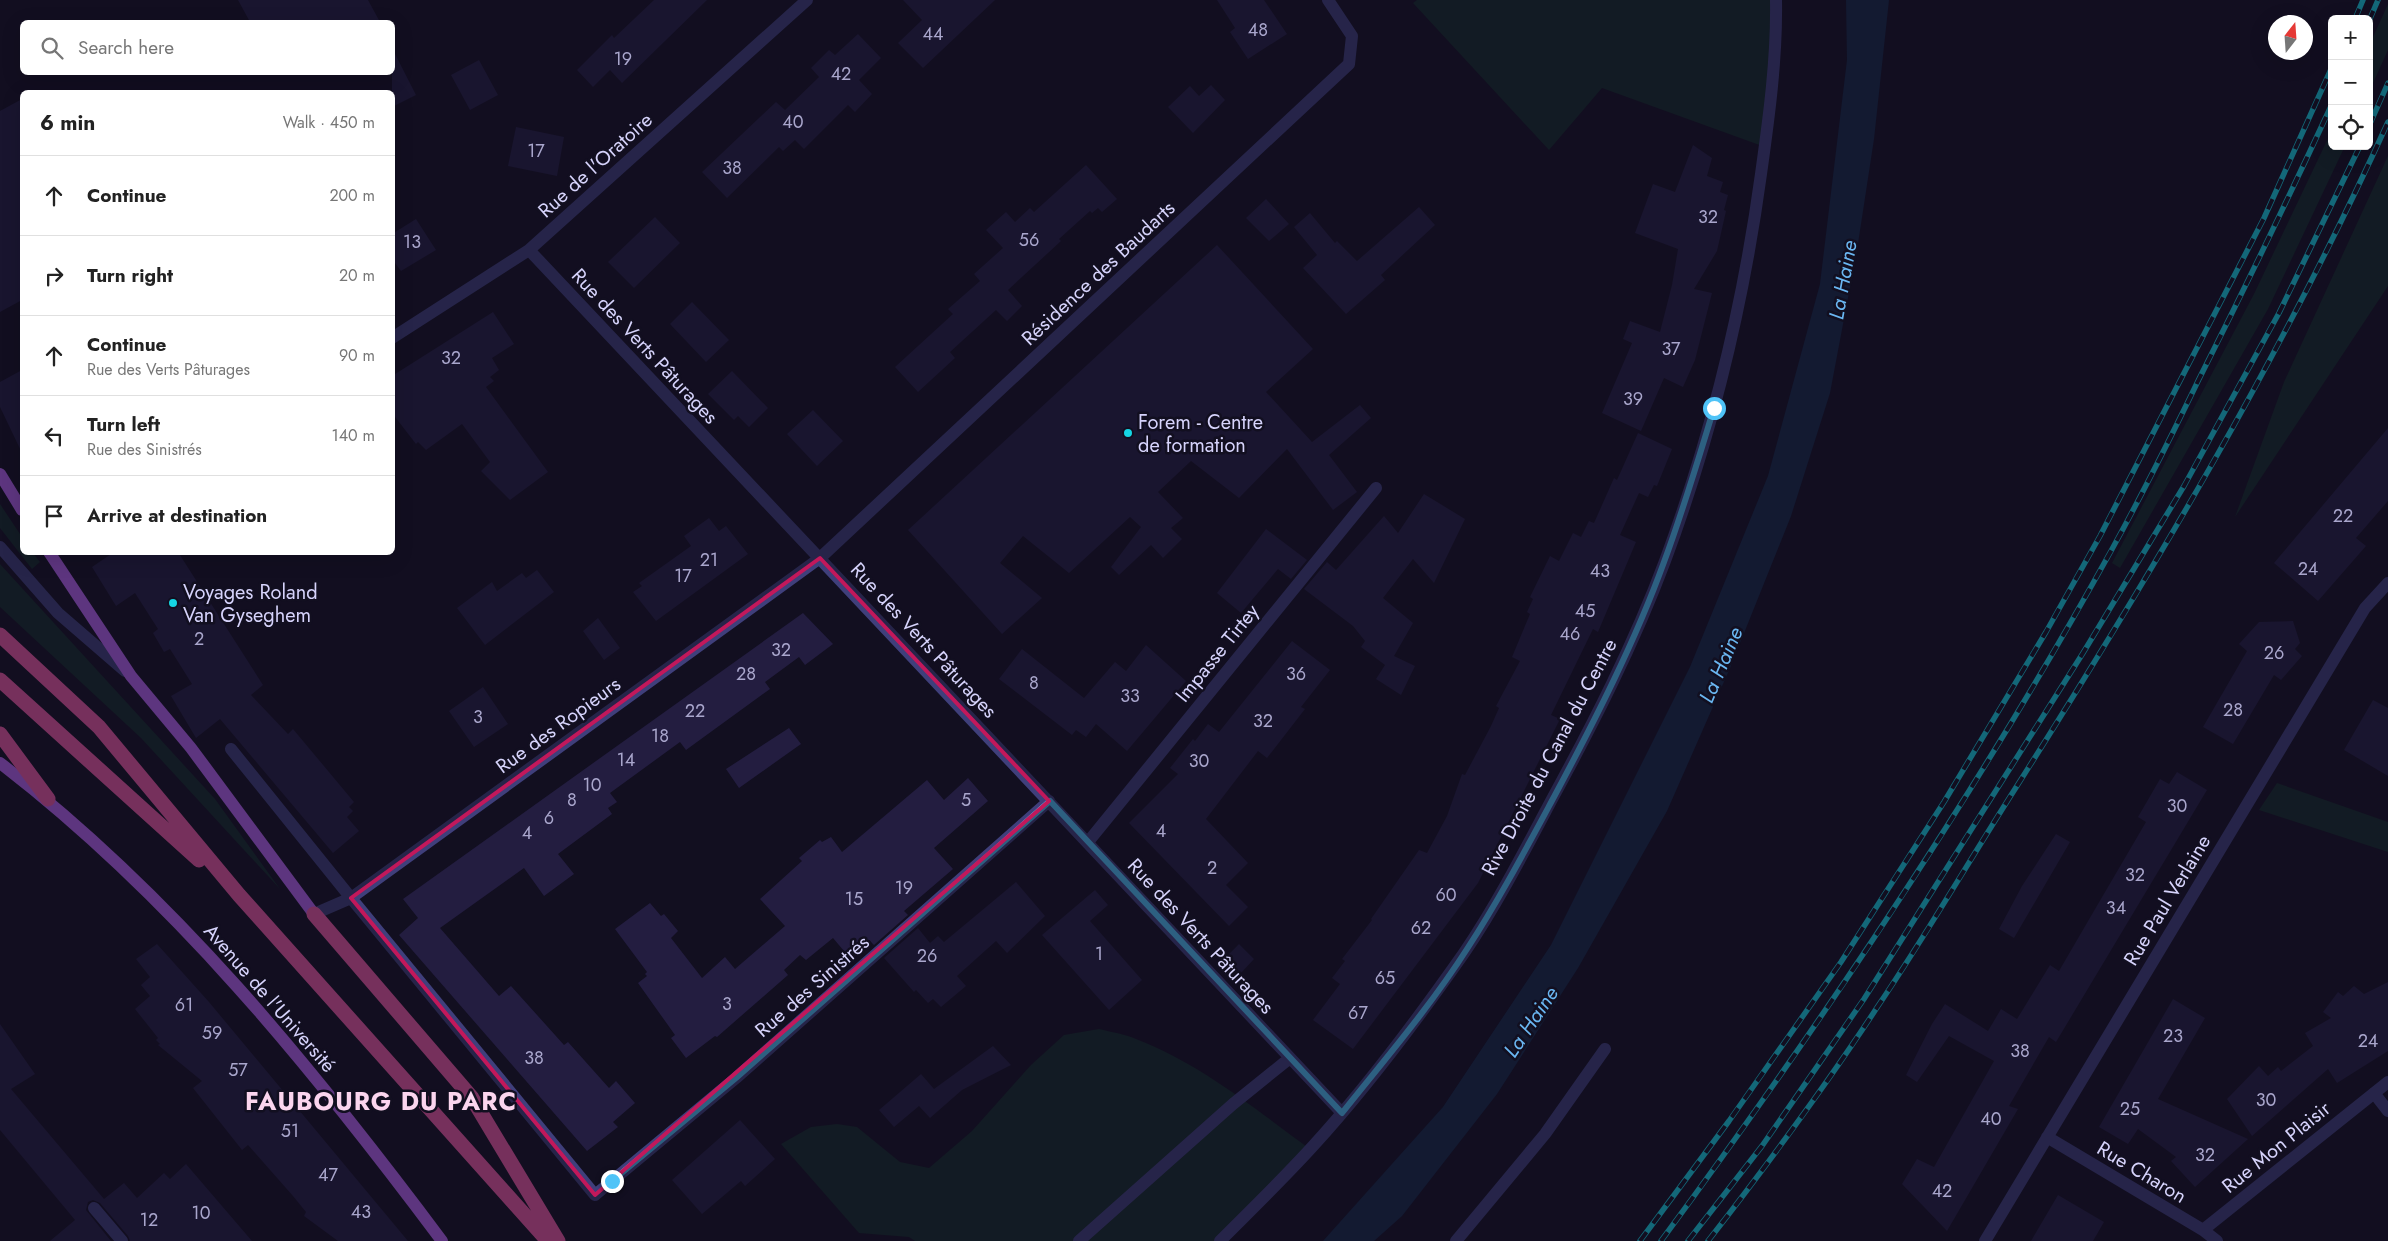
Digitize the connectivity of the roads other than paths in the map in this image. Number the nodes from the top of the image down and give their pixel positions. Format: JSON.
{"nodes":[{"id":1,"x":807,"y":0,"type":"edge"},
{"id":2,"x":1328,"y":0,"type":"edge"},
{"id":3,"x":1776,"y":0,"type":"edge"},
{"id":4,"x":529,"y":250,"type":"junction"},
{"id":5,"x":395,"y":336,"type":"edge"},
{"id":6,"x":0,"y":474,"type":"edge"},
{"id":7,"x":1376,"y":488,"type":"dead end"},
{"id":8,"x":20,"y":507,"type":"edge"},
{"id":9,"x":0,"y":547,"type":"edge"},
{"id":10,"x":54,"y":555,"type":"edge"},
{"id":11,"x":820,"y":558,"type":"junction"},
{"id":12,"x":2388,"y":583,"type":"edge"},
{"id":13,"x":0,"y":635,"type":"edge"},
{"id":14,"x":131,"y":676,"type":"junction"},
{"id":15,"x":0,"y":680,"type":"edge"},
{"id":16,"x":0,"y":734,"type":"edge"},
{"id":17,"x":231,"y":748,"type":"dead end"},
{"id":18,"x":0,"y":763,"type":"edge"},
{"id":19,"x":48,"y":799,"type":"junction"},
{"id":20,"x":1050,"y":801,"type":"junction"},
{"id":21,"x":1088,"y":842,"type":"junction"},
{"id":22,"x":239,"y":895,"type":"junction"},
{"id":23,"x":351,"y":898,"type":"junction"},
{"id":24,"x":314,"y":914,"type":"junction"},
{"id":25,"x":1605,"y":1049,"type":"dead end"},
{"id":26,"x":1290,"y":1058,"type":"junction"},
{"id":27,"x":2388,"y":1082,"type":"edge"},
{"id":28,"x":2374,"y":1093,"type":"junction"},
{"id":29,"x":2388,"y":1112,"type":"edge"},
{"id":30,"x":1342,"y":1113,"type":"junction"},
{"id":31,"x":2047,"y":1137,"type":"junction"},
{"id":32,"x":94,"y":1208,"type":"dead end"},
{"id":33,"x":2203,"y":1230,"type":"junction"},
{"id":34,"x":122,"y":1241,"type":"edge"},
{"id":35,"x":442,"y":1241,"type":"edge"},
{"id":36,"x":548,"y":1241,"type":"edge"},
{"id":37,"x":558,"y":1241,"type":"edge"},
{"id":38,"x":1079,"y":1241,"type":"edge"},
{"id":39,"x":1220,"y":1241,"type":"edge"},
{"id":40,"x":1456,"y":1241,"type":"edge"},
{"id":41,"x":1984,"y":1241,"type":"edge"},
{"id":42,"x":2217,"y":1241,"type":"edge"}],
"edges":[{"from":1,"to":4,"type":"street","name":"Rue de l'Oratoire"},
{"from":2,"to":11,"type":"street","name":"Résidence des Baudarts"},
{"from":3,"to":30,"type":"street","name":"Rive Droite du Canal du Centre"},
{"from":4,"to":5,"type":"street","name":"Rue de l'Oratoire"},
{"from":4,"to":11,"type":"street","name":"Rue des Verts Pâturages"},
{"from":6,"to":8,"type":"main road"},
{"from":7,"to":21,"type":"street","name":"Impasse Tirtey"},
{"from":9,"to":14,"type":"street"},
{"from":10,"to":14,"type":"main road"},
{"from":11,"to":20,"type":"street","name":"Rue des Verts Pâturages"},
{"from":11,"to":23,"type":"street","name":"Rue des Ropieurs"},
{"from":12,"to":31,"type":"street","name":"Rue Paul Verlaine"},
{"from":13,"to":22,"type":"highway"},
{"from":14,"to":24,"type":"main road"},
{"from":15,"to":22,"type":"highway"},
{"from":16,"to":19,"type":"highway"},
{"from":17,"to":23,"type":"street"},
{"from":18,"to":19,"type":"main road","name":"Avenue de l'Université"},
{"from":19,"to":35,"type":"main road","name":"Avenue de l'Université"},
{"from":20,"to":21,"type":"street","name":"Rue des Verts Pâturages"},
{"from":20,"to":23,"type":"street","name":"Rue des Sinistrés"},
{"from":21,"to":26,"type":"street","name":"Rue des Verts Pâturages"},
{"from":22,"to":36,"type":"highway"},
{"from":23,"to":24,"type":"street","name":"Rue des Ropieurs"},
{"from":24,"to":37,"type":"highway"},
{"from":25,"to":40,"type":"street"},
{"from":26,"to":30,"type":"street","name":"Rue des Verts Pâturages"},
{"from":26,"to":38,"type":"street"},
{"from":27,"to":28,"type":"street","name":"Rue Mon Plaisir"},
{"from":28,"to":29,"type":"street"},
{"from":28,"to":33,"type":"street","name":"Rue Mon Plaisir"},
{"from":30,"to":39,"type":"street","name":"Rive Droite du Canal du Centre"},
{"from":31,"to":33,"type":"street","name":"Rue Charon"},
{"from":31,"to":41,"type":"street","name":"Rue Paul Verlaine"},
{"from":32,"to":34,"type":"street"},
{"from":33,"to":42,"type":"street","name":"Rue Charon"}]}
